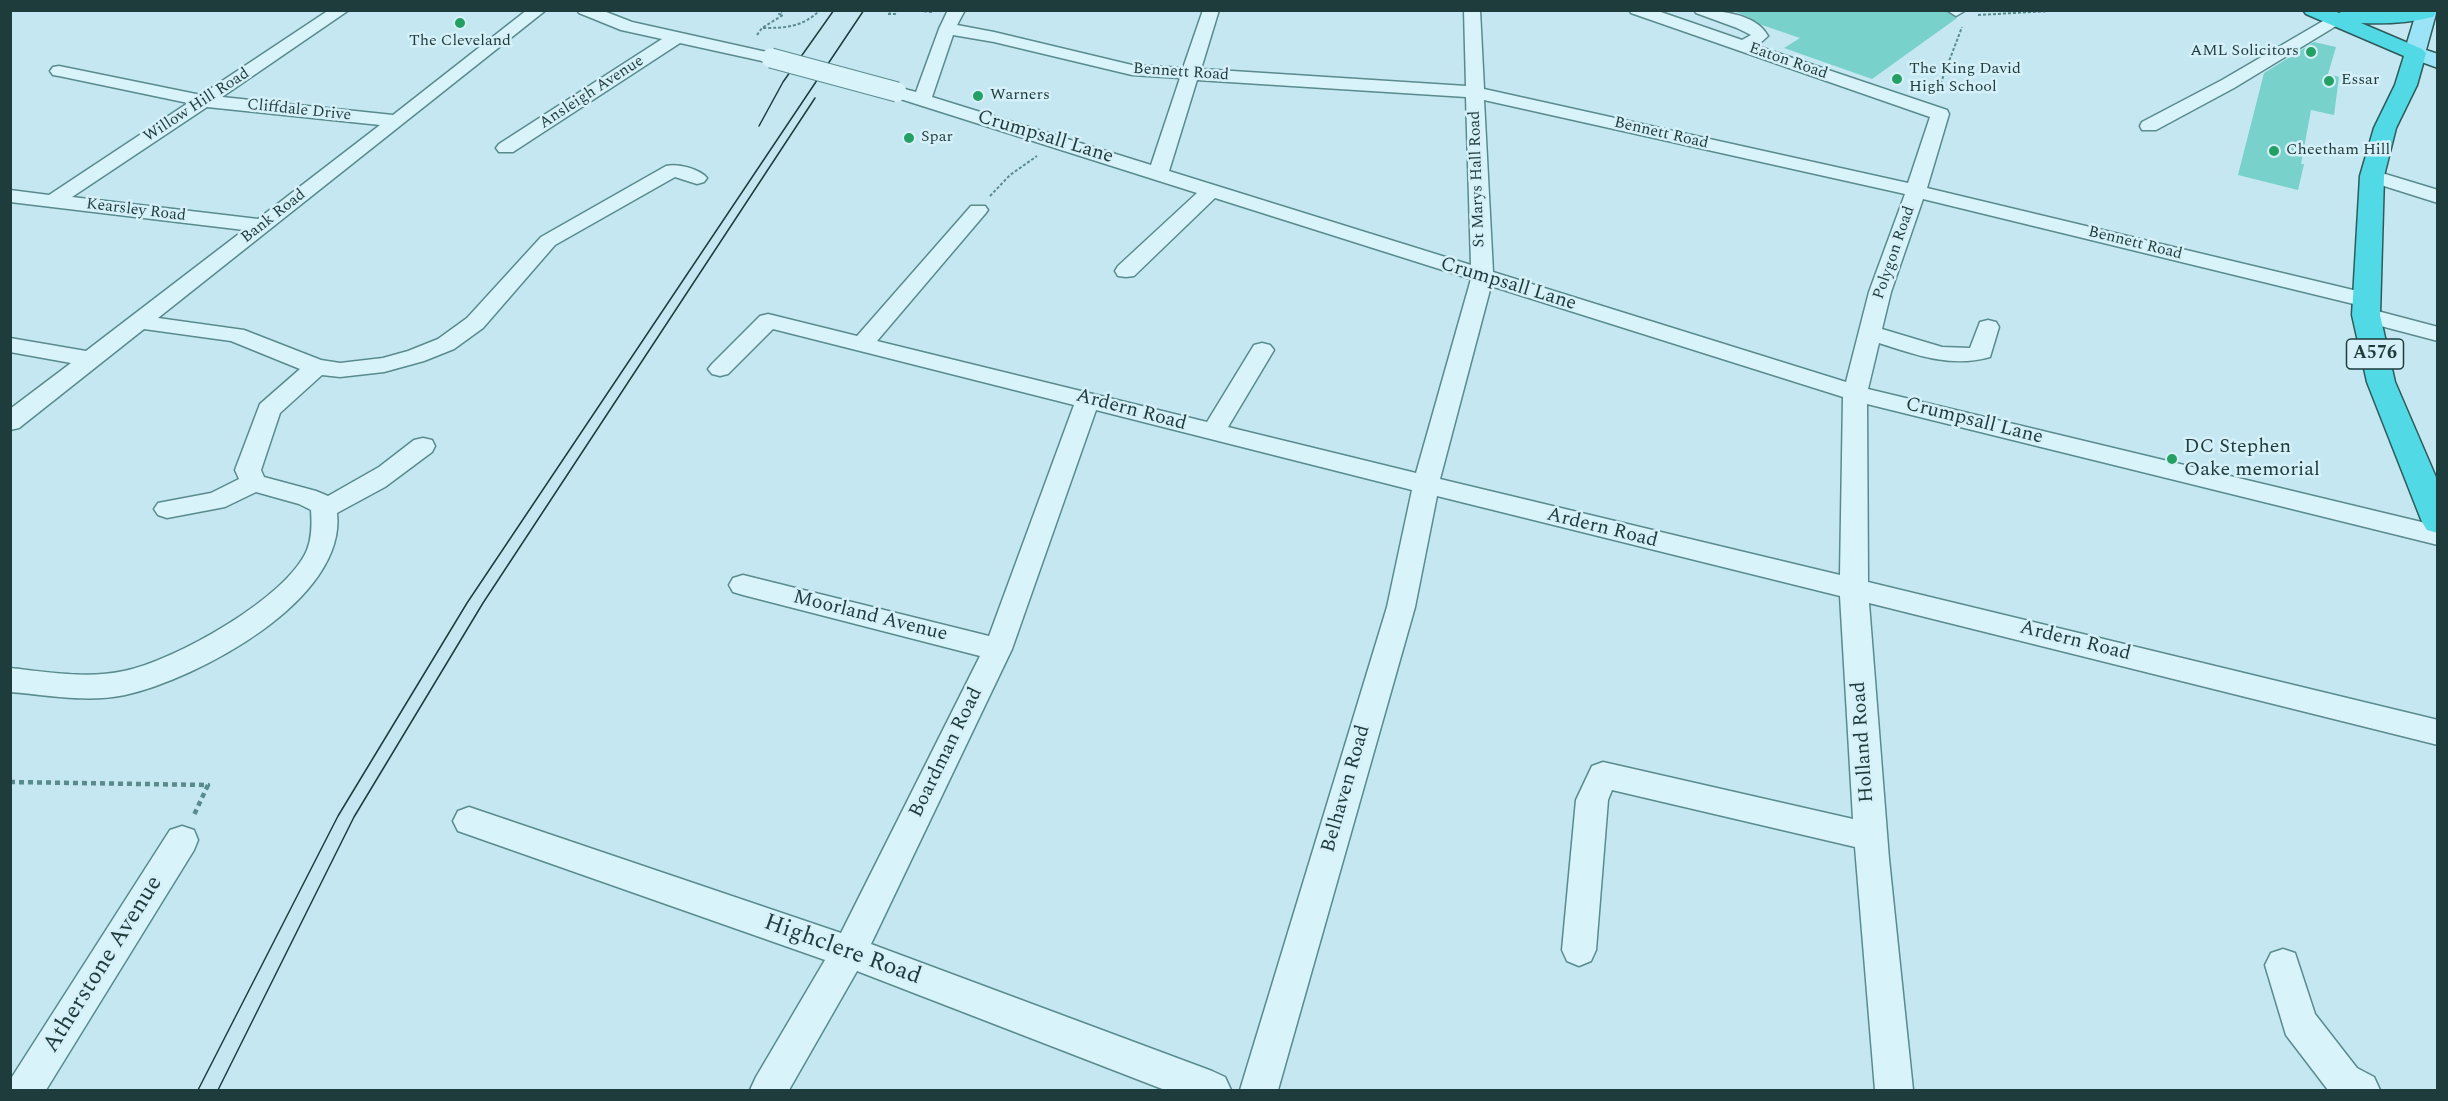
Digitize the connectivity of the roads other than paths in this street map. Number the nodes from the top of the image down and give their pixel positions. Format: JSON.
{"nodes":[{"id":1,"x":341,"y":10,"type":"edge"},
{"id":2,"x":538,"y":10,"type":"edge"},
{"id":3,"x":585,"y":10,"type":"edge"},
{"id":4,"x":642,"y":10,"type":"edge"},
{"id":5,"x":957,"y":10,"type":"edge"},
{"id":6,"x":1211,"y":10,"type":"edge"},
{"id":7,"x":1472,"y":10,"type":"edge"},
{"id":8,"x":1702,"y":10,"type":"edge"},
{"id":9,"x":2313,"y":10,"type":"edge"},
{"id":10,"x":1639,"y":11,"type":"edge"},
{"id":11,"x":2327,"y":15,"type":"edge"},
{"id":12,"x":2430,"y":16,"type":"edge"},
{"id":13,"x":627,"y":26,"type":"junction"},
{"id":14,"x":947,"y":29,"type":"junction"},
{"id":15,"x":677,"y":37,"type":"junction"},
{"id":16,"x":1744,"y":47,"type":"junction"},
{"id":17,"x":2415,"y":53,"type":"junction"},
{"id":18,"x":2438,"y":62,"type":"edge"},
{"id":19,"x":59,"y":71,"type":"dead end"},
{"id":20,"x":1191,"y":75,"type":"junction"},
{"id":21,"x":2438,"y":81,"type":"edge"},
{"id":22,"x":2407,"y":82,"type":"junction"},
{"id":23,"x":1475,"y":92,"type":"junction"},
{"id":24,"x":922,"y":100,"type":"junction"},
{"id":25,"x":205,"y":101,"type":"junction"},
{"id":26,"x":1935,"y":112,"type":"joint"},
{"id":27,"x":397,"y":121,"type":"junction"},
{"id":28,"x":2149,"y":126,"type":"dead end"},
{"id":29,"x":506,"y":148,"type":"dead end"},
{"id":30,"x":1158,"y":173,"type":"junction"},
{"id":31,"x":2372,"y":176,"type":"junction"},
{"id":32,"x":697,"y":178,"type":"dead end"},
{"id":33,"x":1212,"y":190,"type":"junction"},
{"id":34,"x":1916,"y":191,"type":"junction"},
{"id":35,"x":10,"y":196,"type":"edge"},
{"id":36,"x":2438,"y":196,"type":"edge"},
{"id":37,"x":53,"y":201,"type":"junction"},
{"id":38,"x":978,"y":210,"type":"road end"},
{"id":39,"x":262,"y":226,"type":"junction"},
{"id":40,"x":1125,"y":271,"type":"dead end"},
{"id":41,"x":1482,"y":278,"type":"junction"},
{"id":42,"x":2366,"y":307,"type":"junction"},
{"id":43,"x":140,"y":322,"type":"junction"},
{"id":44,"x":1988,"y":327,"type":"dead end"},
{"id":45,"x":1870,"y":333,"type":"junction"},
{"id":46,"x":2438,"y":334,"type":"edge"},
{"id":47,"x":862,"y":344,"type":"junction"},
{"id":48,"x":10,"y":345,"type":"edge"},
{"id":49,"x":1262,"y":350,"type":"dead end"},
{"id":50,"x":92,"y":359,"type":"junction"},
{"id":51,"x":317,"y":367,"type":"junction"},
{"id":52,"x":720,"y":369,"type":"dead end"},
{"id":53,"x":1855,"y":393,"type":"junction"},
{"id":54,"x":1088,"y":399,"type":"junction"},
{"id":55,"x":10,"y":422,"type":"edge"},
{"id":56,"x":1214,"y":432,"type":"junction"},
{"id":57,"x":423,"y":446,"type":"dead end"},
{"id":58,"x":254,"y":483,"type":"junction"},
{"id":59,"x":1426,"y":485,"type":"junction"},
{"id":60,"x":324,"y":508,"type":"junction"},
{"id":61,"x":168,"y":509,"type":"dead end"},
{"id":62,"x":2438,"y":522,"type":"edge"},
{"id":63,"x":2438,"y":536,"type":"edge"},
{"id":64,"x":743,"y":585,"type":"dead end"},
{"id":65,"x":1854,"y":590,"type":"junction"},
{"id":66,"x":998,"y":648,"type":"junction"},
{"id":67,"x":10,"y":680,"type":"edge"},
{"id":68,"x":2438,"y":733,"type":"edge"},
{"id":69,"x":469,"y":821,"type":"dead end"},
{"id":70,"x":1871,"y":837,"type":"junction"},
{"id":71,"x":182,"y":840,"type":"road end"},
{"id":72,"x":1579,"y":950,"type":"dead end"},
{"id":73,"x":849,"y":952,"type":"junction"},
{"id":74,"x":2283,"y":965,"type":"dead end"},
{"id":75,"x":25,"y":1090,"type":"edge"},
{"id":76,"x":769,"y":1090,"type":"edge"},
{"id":77,"x":1212,"y":1090,"type":"edge"},
{"id":78,"x":1259,"y":1090,"type":"edge"},
{"id":79,"x":1894,"y":1090,"type":"edge"},
{"id":80,"x":2361,"y":1090,"type":"edge"}],
"edges":[{"from":1,"to":25,"type":"street","name":"Willow Hill Road"},
{"from":2,"to":27,"type":"street","name":"Bank Road"},
{"from":3,"to":13,"type":"street","name":"Crumpsall Lane"},
{"from":4,"to":13,"type":"street"},
{"from":5,"to":14,"type":"street"},
{"from":6,"to":20,"type":"street"},
{"from":7,"to":23,"type":"street","name":"St Marys Hall Road"},
{"from":8,"to":16,"type":"street"},
{"from":9,"to":11,"type":"highway"},
{"from":10,"to":16,"type":"street","name":"Eaton Road"},
{"from":11,"to":12,"type":"highway"},
{"from":11,"to":17,"type":"highway"},
{"from":11,"to":28,"type":"street"},
{"from":12,"to":17,"type":"main road","number":"A576"},
{"from":13,"to":15,"type":"street","name":"Crumpsall Lane"},
{"from":14,"to":20,"type":"street","name":"Bennett Road"},
{"from":14,"to":24,"type":"street"},
{"from":15,"to":24,"type":"street","name":"Crumpsall Lane","bridge":true},
{"from":15,"to":29,"type":"street","name":"Ansleigh Avenue"},
{"from":16,"to":26,"type":"street","name":"Eaton Road"},
{"from":17,"to":18,"type":"main road"},
{"from":17,"to":22,"type":"highway","number":"A576"},
{"from":19,"to":25,"type":"street","name":"Cliffdale Drive"},
{"from":20,"to":23,"type":"street","name":"Bennett Road"},
{"from":20,"to":30,"type":"street"},
{"from":21,"to":22,"type":"main road"},
{"from":22,"to":31,"type":"highway","number":"A576"},
{"from":23,"to":34,"type":"street","name":"Bennett Road"},
{"from":23,"to":41,"type":"street","name":"St Marys Hall Road"},
{"from":24,"to":30,"type":"street","name":"Crumpsall Lane"},
{"from":25,"to":27,"type":"street","name":"Cliffdale Drive"},
{"from":25,"to":37,"type":"street","name":"Willow Hill Road"},
{"from":26,"to":34,"type":"street","name":"Polygon Road"},
{"from":27,"to":39,"type":"street","name":"Bank Road"},
{"from":30,"to":33,"type":"street","name":"Crumpsall Lane"},
{"from":31,"to":36,"type":"street"},
{"from":31,"to":42,"type":"highway","number":"A576"},
{"from":32,"to":51,"type":"street"},
{"from":33,"to":40,"type":"street"},
{"from":33,"to":41,"type":"street","name":"Crumpsall Lane"},
{"from":34,"to":42,"type":"street","name":"Bennett Road"},
{"from":34,"to":45,"type":"street","name":"Polygon Road"},
{"from":35,"to":37,"type":"street","name":"Kearsley Road"},
{"from":37,"to":39,"type":"street","name":"Kearsley Road"},
{"from":38,"to":47,"type":"street"},
{"from":39,"to":43,"type":"street","name":"Bank Road"},
{"from":41,"to":53,"type":"street","name":"Crumpsall Lane"},
{"from":41,"to":59,"type":"street","name":"St Marys Hall Road"},
{"from":42,"to":46,"type":"street","name":"Bennett Road"},
{"from":42,"to":62,"type":"highway","number":"A576"},
{"from":43,"to":50,"type":"street","name":"Bank Road"},
{"from":43,"to":51,"type":"street"},
{"from":44,"to":45,"type":"street"},
{"from":45,"to":53,"type":"street","name":"Polygon Road"},
{"from":47,"to":52,"type":"street","name":"Ardern Road"},
{"from":47,"to":54,"type":"street","name":"Ardern Road"},
{"from":48,"to":50,"type":"street"},
{"from":49,"to":56,"type":"street"},
{"from":50,"to":55,"type":"street","name":"Bank Road"},
{"from":51,"to":58,"type":"street"},
{"from":53,"to":63,"type":"street","name":"Crumpsall Lane"},
{"from":53,"to":65,"type":"street","name":"Holland Road"},
{"from":54,"to":56,"type":"street","name":"Ardern Road"},
{"from":54,"to":66,"type":"street","name":"Boardman Road"},
{"from":56,"to":59,"type":"street","name":"Ardern Road"},
{"from":57,"to":60,"type":"street"},
{"from":58,"to":60,"type":"street"},
{"from":58,"to":61,"type":"street"},
{"from":59,"to":65,"type":"street","name":"Ardern Road"},
{"from":59,"to":78,"type":"street","name":"Belhaven Road"},
{"from":60,"to":67,"type":"street"},
{"from":64,"to":66,"type":"street","name":"Moorland Avenue"},
{"from":65,"to":68,"type":"street","name":"Ardern Road"},
{"from":65,"to":70,"type":"street","name":"Holland Road"},
{"from":66,"to":73,"type":"street","name":"Boardman Road"},
{"from":69,"to":73,"type":"street","name":"Highclere Road"},
{"from":70,"to":72,"type":"street"},
{"from":70,"to":79,"type":"street","name":"Holland Road"},
{"from":71,"to":75,"type":"street","name":"Atherstone Avenue"},
{"from":73,"to":76,"type":"street","name":"Boardman Road"},
{"from":73,"to":77,"type":"street","name":"Highclere Road"},
{"from":74,"to":80,"type":"street"}]}
